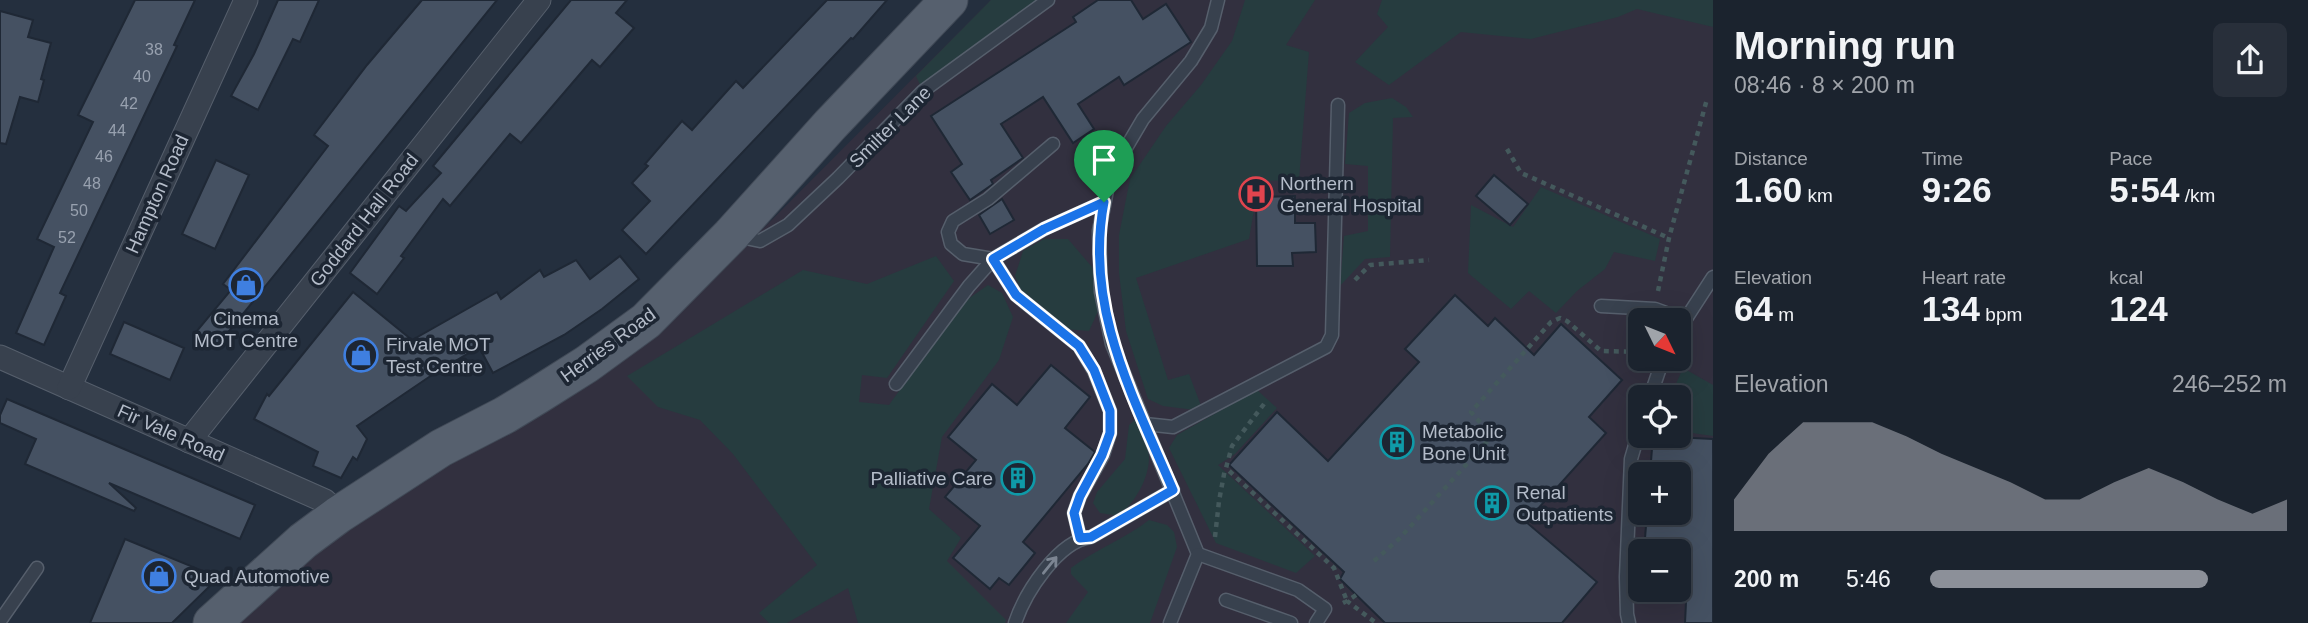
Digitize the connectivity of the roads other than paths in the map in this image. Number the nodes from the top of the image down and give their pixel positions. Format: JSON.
{"nodes":[{"id":1,"x":246,"y":0,"type":"edge"},
{"id":2,"x":539,"y":0,"type":"edge"},
{"id":3,"x":949,"y":0,"type":"edge"},
{"id":4,"x":1048,"y":0,"type":"edge"},
{"id":5,"x":1218,"y":0,"type":"edge"},
{"id":6,"x":1338,"y":105,"type":"dead end"},
{"id":7,"x":1053,"y":144,"type":"dead end"},
{"id":8,"x":1104,"y":202,"type":"junction"},
{"id":9,"x":732,"y":234,"type":"junction"},
{"id":10,"x":993,"y":259,"type":"junction"},
{"id":11,"x":1713,"y":277,"type":"edge"},
{"id":12,"x":1601,"y":306,"type":"dead end"},
{"id":13,"x":1637,"y":308,"type":"edge"},
{"id":14,"x":1691,"y":311,"type":"edge"},
{"id":15,"x":0,"y":356,"type":"edge"},
{"id":16,"x":896,"y":384,"type":"dead end"},
{"id":17,"x":69,"y":388,"type":"junction"},
{"id":18,"x":1144,"y":424,"type":"junction"},
{"id":19,"x":189,"y":440,"type":"junction"},
{"id":20,"x":1634,"y":448,"type":"edge"},
{"id":21,"x":1173,"y":490,"type":"junction"},
{"id":22,"x":338,"y":515,"type":"junction"},
{"id":23,"x":1080,"y":538,"type":"junction"},
{"id":24,"x":1197,"y":550,"type":"junction"},
{"id":25,"x":37,"y":568,"type":"dead end"},
{"id":26,"x":1226,"y":600,"type":"dead end"},
{"id":27,"x":0,"y":621,"type":"edge"},
{"id":28,"x":212,"y":623,"type":"edge"},
{"id":29,"x":1015,"y":623,"type":"edge"},
{"id":30,"x":1170,"y":623,"type":"edge"},
{"id":31,"x":1291,"y":623,"type":"edge"},
{"id":32,"x":1316,"y":623,"type":"edge"},
{"id":33,"x":1629,"y":623,"type":"edge"}],
"edges":[{"from":1,"to":17,"type":"street","name":"Hampton Road"},
{"from":2,"to":19,"type":"street","name":"Goddard Hall Road"},
{"from":3,"to":9,"type":"main road","name":"Herries Road"},
{"from":4,"to":9,"type":"lane","name":"Smilter Lane"},
{"from":5,"to":8,"type":"lane"},
{"from":6,"to":18,"type":"lane"},
{"from":7,"to":10,"type":"lane"},
{"from":8,"to":10,"type":"lane"},
{"from":8,"to":18,"type":"lane"},
{"from":9,"to":22,"type":"main road","name":"Herries Road"},
{"from":10,"to":16,"type":"lane"},
{"from":10,"to":23,"type":"lane"},
{"from":11,"to":14,"type":"lane"},
{"from":12,"to":13,"type":"lane"},
{"from":15,"to":17,"type":"street","name":"Fir Vale Road"},
{"from":17,"to":19,"type":"street","name":"Fir Vale Road"},
{"from":18,"to":21,"type":"lane"},
{"from":19,"to":22,"type":"street","name":"Fir Vale Road"},
{"from":20,"to":33,"type":"lane"},
{"from":21,"to":23,"type":"lane"},
{"from":21,"to":24,"type":"lane"},
{"from":22,"to":28,"type":"main road","name":"Herries Road"},
{"from":29,"to":23,"type":"lane","one_way":true},
{"from":24,"to":30,"type":"lane"},
{"from":24,"to":32,"type":"lane"},
{"from":25,"to":27,"type":"lane"},
{"from":26,"to":31,"type":"lane"}]}
